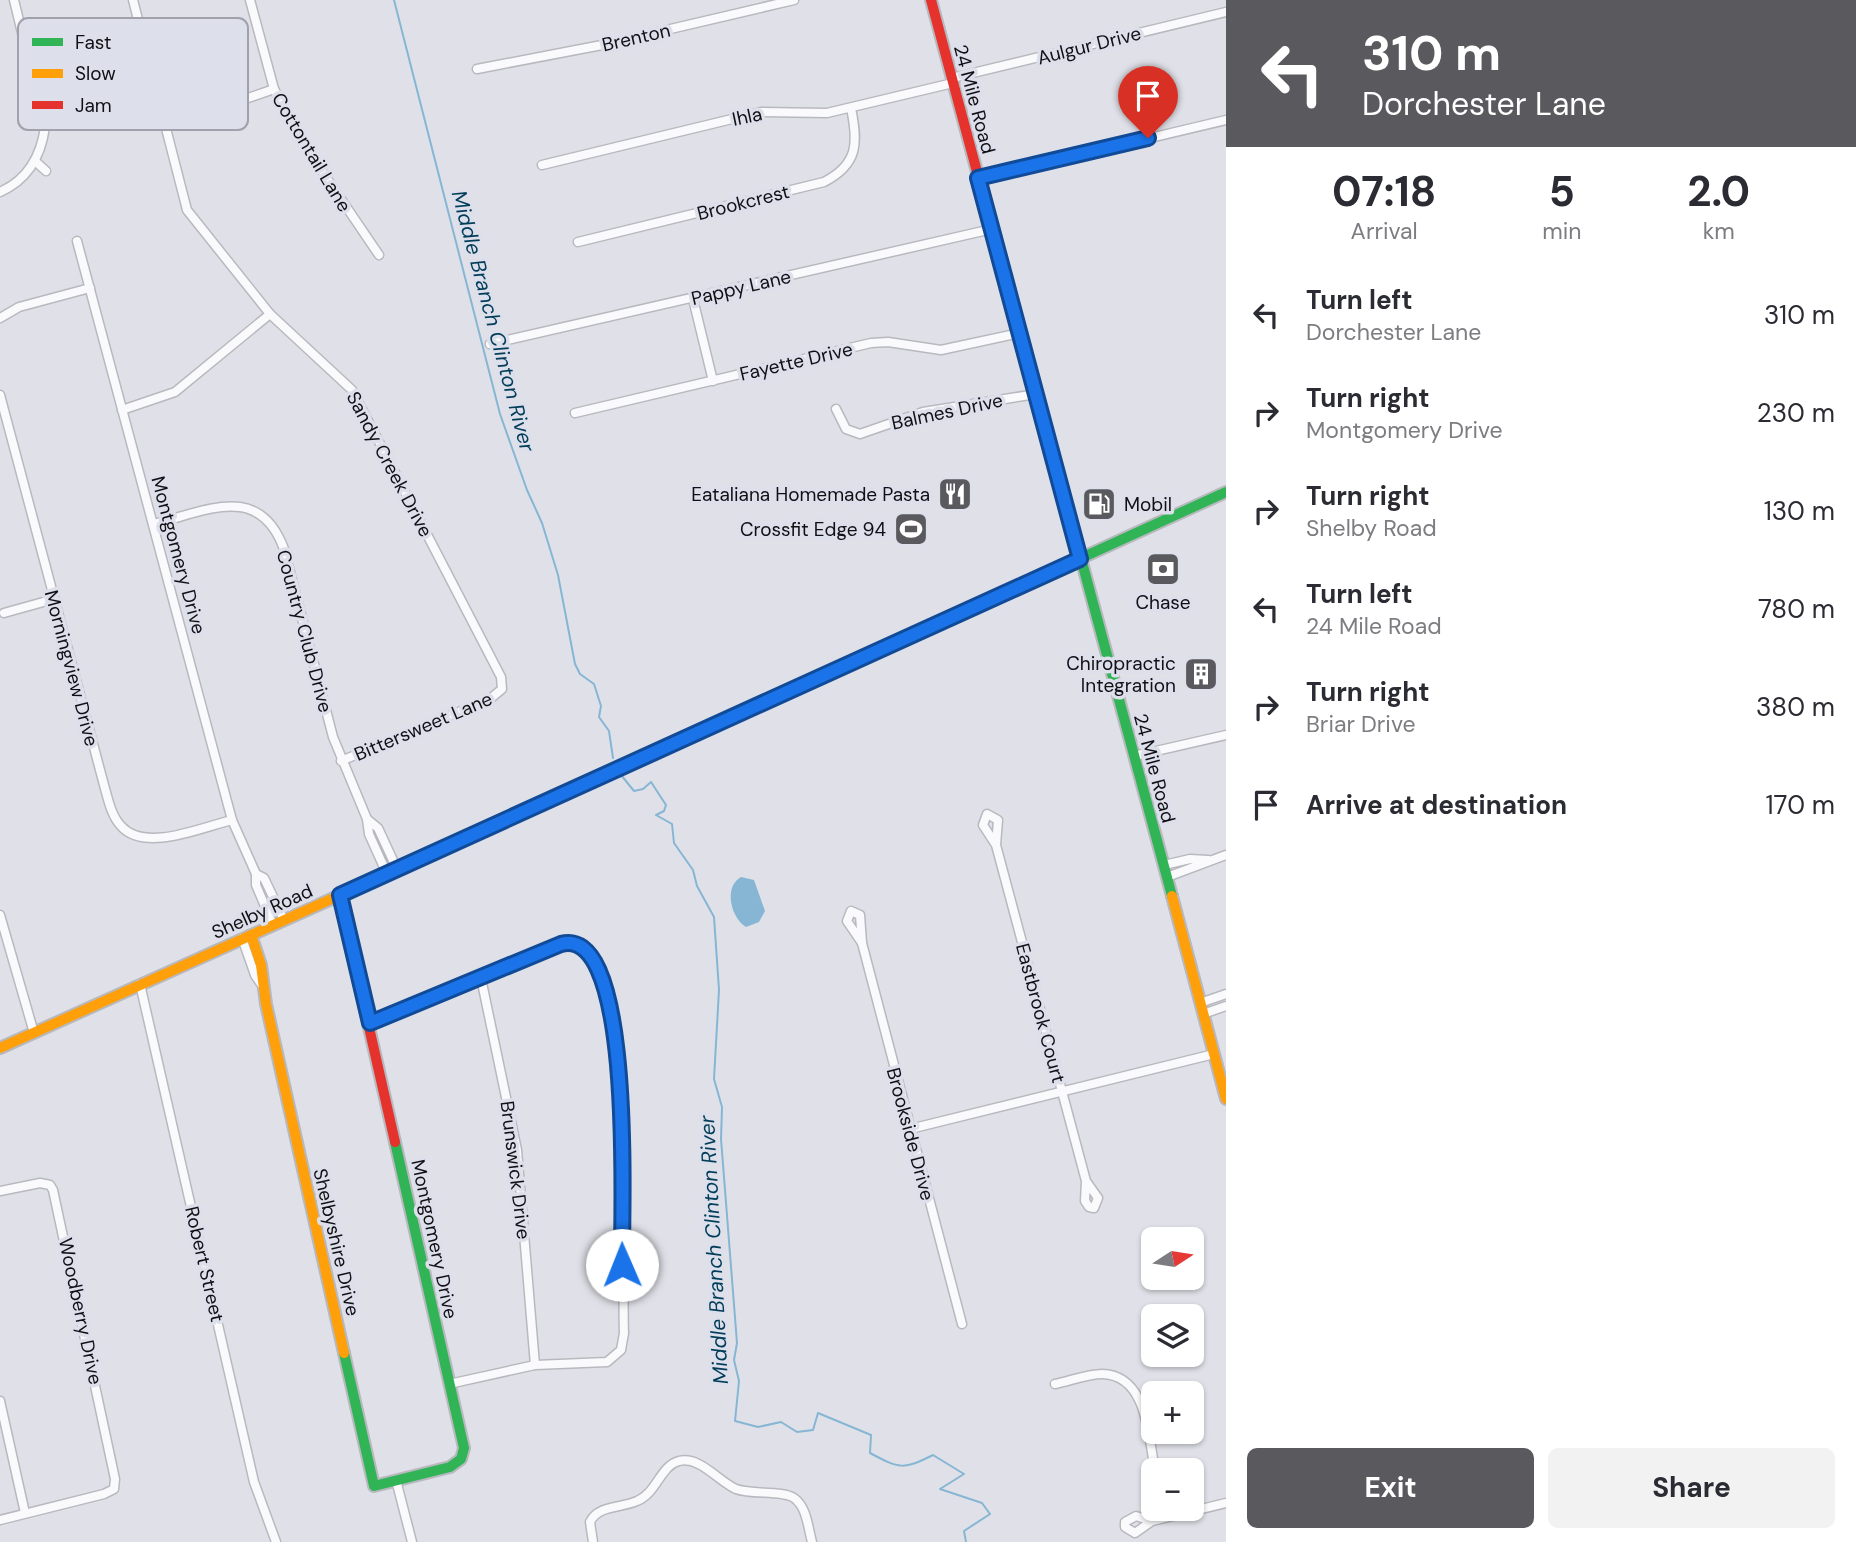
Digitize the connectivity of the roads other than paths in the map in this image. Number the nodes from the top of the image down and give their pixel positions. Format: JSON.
{"nodes":[{"id":1,"x":14,"y":0,"type":"edge"},
{"id":2,"x":133,"y":0,"type":"edge"},
{"id":3,"x":250,"y":0,"type":"edge"},
{"id":4,"x":794,"y":0,"type":"edge"},
{"id":5,"x":931,"y":0,"type":"edge"},
{"id":6,"x":1226,"y":12,"type":"edge"},
{"id":7,"x":18,"y":18,"type":"edge"},
{"id":8,"x":138,"y":18,"type":"edge"},
{"id":9,"x":477,"y":69,"type":"dead end"},
{"id":10,"x":952,"y":81,"type":"junction"},
{"id":11,"x":274,"y":89,"type":"junction"},
{"id":12,"x":248,"y":98,"type":"edge"},
{"id":13,"x":852,"y":108,"type":"junction"},
{"id":14,"x":1226,"y":120,"type":"edge"},
{"id":15,"x":45,"y":130,"type":"edge"},
{"id":16,"x":167,"y":130,"type":"edge"},
{"id":17,"x":35,"y":161,"type":"junction"},
{"id":18,"x":542,"y":165,"type":"dead end"},
{"id":19,"x":46,"y":171,"type":"dead end"},
{"id":20,"x":978,"y":178,"type":"junction"},
{"id":21,"x":0,"y":192,"type":"edge"},
{"id":22,"x":992,"y":229,"type":"junction"},
{"id":23,"x":77,"y":241,"type":"dead end"},
{"id":24,"x":578,"y":242,"type":"dead end"},
{"id":25,"x":379,"y":255,"type":"dead end"},
{"id":26,"x":90,"y":288,"type":"junction"},
{"id":27,"x":692,"y":299,"type":"junction"},
{"id":28,"x":270,"y":314,"type":"junction"},
{"id":29,"x":0,"y":318,"type":"edge"},
{"id":30,"x":1020,"y":334,"type":"junction"},
{"id":31,"x":490,"y":344,"type":"dead end"},
{"id":32,"x":713,"y":381,"type":"junction"},
{"id":33,"x":1036,"y":394,"type":"junction"},
{"id":34,"x":0,"y":395,"type":"edge"},
{"id":35,"x":836,"y":409,"type":"dead end"},
{"id":36,"x":122,"y":410,"type":"junction"},
{"id":37,"x":575,"y":413,"type":"dead end"},
{"id":38,"x":1226,"y":492,"type":"edge"},
{"id":39,"x":153,"y":524,"type":"junction"},
{"id":40,"x":1080,"y":559,"type":"junction"},
{"id":41,"x":54,"y":599,"type":"junction"},
{"id":42,"x":4,"y":613,"type":"dead end"},
{"id":43,"x":502,"y":689,"type":"joint"},
{"id":44,"x":1226,"y":735,"type":"edge"},
{"id":45,"x":1134,"y":756,"type":"junction"},
{"id":46,"x":341,"y":761,"type":"junction"},
{"id":47,"x":232,"y":820,"type":"junction"},
{"id":48,"x":996,"y":845,"type":"dead end"},
{"id":49,"x":1226,"y":855,"type":"edge"},
{"id":50,"x":392,"y":871,"type":"junction"},
{"id":51,"x":1165,"y":871,"type":"junction"},
{"id":52,"x":340,"y":895,"type":"junction"},
{"id":53,"x":0,"y":915,"type":"edge"},
{"id":54,"x":279,"y":922,"type":"junction"},
{"id":55,"x":246,"y":937,"type":"junction"},
{"id":56,"x":862,"y":943,"type":"dead end"},
{"id":57,"x":481,"y":978,"type":"junction"},
{"id":58,"x":140,"y":984,"type":"junction"},
{"id":59,"x":1226,"y":995,"type":"edge"},
{"id":60,"x":1226,"y":1006,"type":"edge"},
{"id":61,"x":1202,"y":1009,"type":"junction"},
{"id":62,"x":370,"y":1023,"type":"junction"},
{"id":63,"x":34,"y":1033,"type":"junction"},
{"id":64,"x":0,"y":1048,"type":"edge"},
{"id":65,"x":1214,"y":1054,"type":"junction"},
{"id":66,"x":1062,"y":1092,"type":"junction"},
{"id":67,"x":1225,"y":1095,"type":"edge"},
{"id":68,"x":910,"y":1129,"type":"junction"},
{"id":69,"x":1086,"y":1181,"type":"dead end"},
{"id":70,"x":0,"y":1191,"type":"edge"},
{"id":71,"x":961,"y":1324,"type":"dead end"},
{"id":72,"x":535,"y":1365,"type":"junction"},
{"id":73,"x":449,"y":1384,"type":"junction"},
{"id":74,"x":1055,"y":1384,"type":"dead end"},
{"id":75,"x":0,"y":1401,"type":"edge"},
{"id":76,"x":1152,"y":1458,"type":"edge"},
{"id":77,"x":396,"y":1480,"type":"junction"},
{"id":78,"x":1226,"y":1503,"type":"edge"},
{"id":79,"x":1204,"y":1508,"type":"edge"},
{"id":80,"x":25,"y":1513,"type":"junction"},
{"id":81,"x":0,"y":1520,"type":"edge"},
{"id":82,"x":276,"y":1542,"type":"edge"},
{"id":83,"x":412,"y":1542,"type":"edge"},
{"id":84,"x":593,"y":1542,"type":"edge"},
{"id":85,"x":812,"y":1542,"type":"edge"}],
"edges":[{"from":1,"to":7,"type":"street"},
{"from":2,"to":8,"type":"street","name":"Sandy Creek Drive"},
{"from":3,"to":11,"type":"street","name":"Cottontail Lane"},
{"from":4,"to":9,"type":"street","name":"Brenton"},
{"from":5,"to":10,"type":"street","name":"24 Mile Road"},
{"from":6,"to":10,"type":"street","name":"Aulgur Drive"},
{"from":10,"to":13,"type":"street","name":"Ihla"},
{"from":10,"to":20,"type":"street","name":"24 Mile Road"},
{"from":11,"to":12,"type":"street"},
{"from":11,"to":25,"type":"street","name":"Cottontail Lane"},
{"from":13,"to":18,"type":"street","name":"Ihla"},
{"from":13,"to":24,"type":"street","name":"Brookcrest"},
{"from":14,"to":20,"type":"street"},
{"from":15,"to":17,"type":"street"},
{"from":16,"to":28,"type":"street","name":"Sandy Creek Drive"},
{"from":17,"to":19,"type":"street"},
{"from":17,"to":21,"type":"street"},
{"from":20,"to":22,"type":"street","name":"24 Mile Road"},
{"from":22,"to":27,"type":"street","name":"Pappy Lane"},
{"from":22,"to":30,"type":"street","name":"24 Mile Road"},
{"from":23,"to":26,"type":"street","name":"Montgomery Drive"},
{"from":26,"to":29,"type":"street"},
{"from":26,"to":36,"type":"street","name":"Montgomery Drive"},
{"from":27,"to":31,"type":"street","name":"Pappy Lane"},
{"from":27,"to":32,"type":"street"},
{"from":28,"to":36,"type":"street"},
{"from":28,"to":43,"type":"street","name":"Sandy Creek Drive"},
{"from":30,"to":32,"type":"street","name":"Fayette Drive"},
{"from":30,"to":33,"type":"street","name":"24 Mile Road"},
{"from":32,"to":37,"type":"street","name":"Fayette Drive"},
{"from":33,"to":35,"type":"street","name":"Balmes Drive"},
{"from":33,"to":40,"type":"street","name":"24 Mile Road"},
{"from":34,"to":41,"type":"street","name":"Morningview Drive"},
{"from":36,"to":39,"type":"street","name":"Montgomery Drive"},
{"from":38,"to":40,"type":"street","name":"Shelby Road"},
{"from":39,"to":46,"type":"street","name":"Country Club Drive"},
{"from":39,"to":47,"type":"street","name":"Montgomery Drive"},
{"from":40,"to":45,"type":"street","name":"24 Mile Road"},
{"from":40,"to":50,"type":"street","name":"Shelby Road"},
{"from":41,"to":42,"type":"street"},
{"from":41,"to":47,"type":"street","name":"Morningview Drive"},
{"from":43,"to":46,"type":"street","name":"Bittersweet Lane"},
{"from":44,"to":45,"type":"street"},
{"from":45,"to":51,"type":"street","name":"24 Mile Road"},
{"from":46,"to":50,"type":"street","name":"Country Club Drive"},
{"from":47,"to":54,"type":"street","name":"Montgomery Drive"},
{"from":48,"to":66,"type":"street","name":"Eastbrook Court"},
{"from":49,"to":51,"type":"street"},
{"from":50,"to":52,"type":"street","name":"Shelby Road"},
{"from":51,"to":61,"type":"street","name":"24 Mile Road"},
{"from":52,"to":54,"type":"street","name":"Shelby Road"},
{"from":52,"to":62,"type":"street","name":"Montgomery Drive"},
{"from":53,"to":63,"type":"street"},
{"from":54,"to":55,"type":"street","name":"Shelby Road"},
{"from":55,"to":58,"type":"street","name":"Shelby Road"},
{"from":55,"to":77,"type":"street","name":"Shelbyshire Drive"},
{"from":56,"to":68,"type":"street","name":"Brookside Drive"},
{"from":57,"to":62,"type":"street"},
{"from":57,"to":72,"type":"street","name":"Brunswick Drive"},
{"from":57,"to":72,"type":"street"},
{"from":58,"to":63,"type":"street","name":"Shelby Road"},
{"from":58,"to":82,"type":"street","name":"Robert Street"},
{"from":59,"to":61,"type":"street"},
{"from":60,"to":61,"type":"street"},
{"from":61,"to":65,"type":"street","name":"24 Mile Road"},
{"from":62,"to":73,"type":"street","name":"Montgomery Drive"},
{"from":63,"to":64,"type":"street","name":"Shelby Road"},
{"from":65,"to":66,"type":"street"},
{"from":65,"to":67,"type":"street","name":"24 Mile Road"},
{"from":66,"to":68,"type":"street"},
{"from":66,"to":69,"type":"street","name":"Eastbrook Court"},
{"from":68,"to":71,"type":"street","name":"Brookside Drive"},
{"from":70,"to":80,"type":"street","name":"Woodberry Drive"},
{"from":72,"to":73,"type":"street"},
{"from":73,"to":77,"type":"street","name":"Montgomery Drive"},
{"from":74,"to":76,"type":"street"},
{"from":75,"to":80,"type":"street"},
{"from":77,"to":83,"type":"street"},
{"from":78,"to":79,"type":"street"},
{"from":80,"to":81,"type":"street"},
{"from":84,"to":85,"type":"street"}]}
